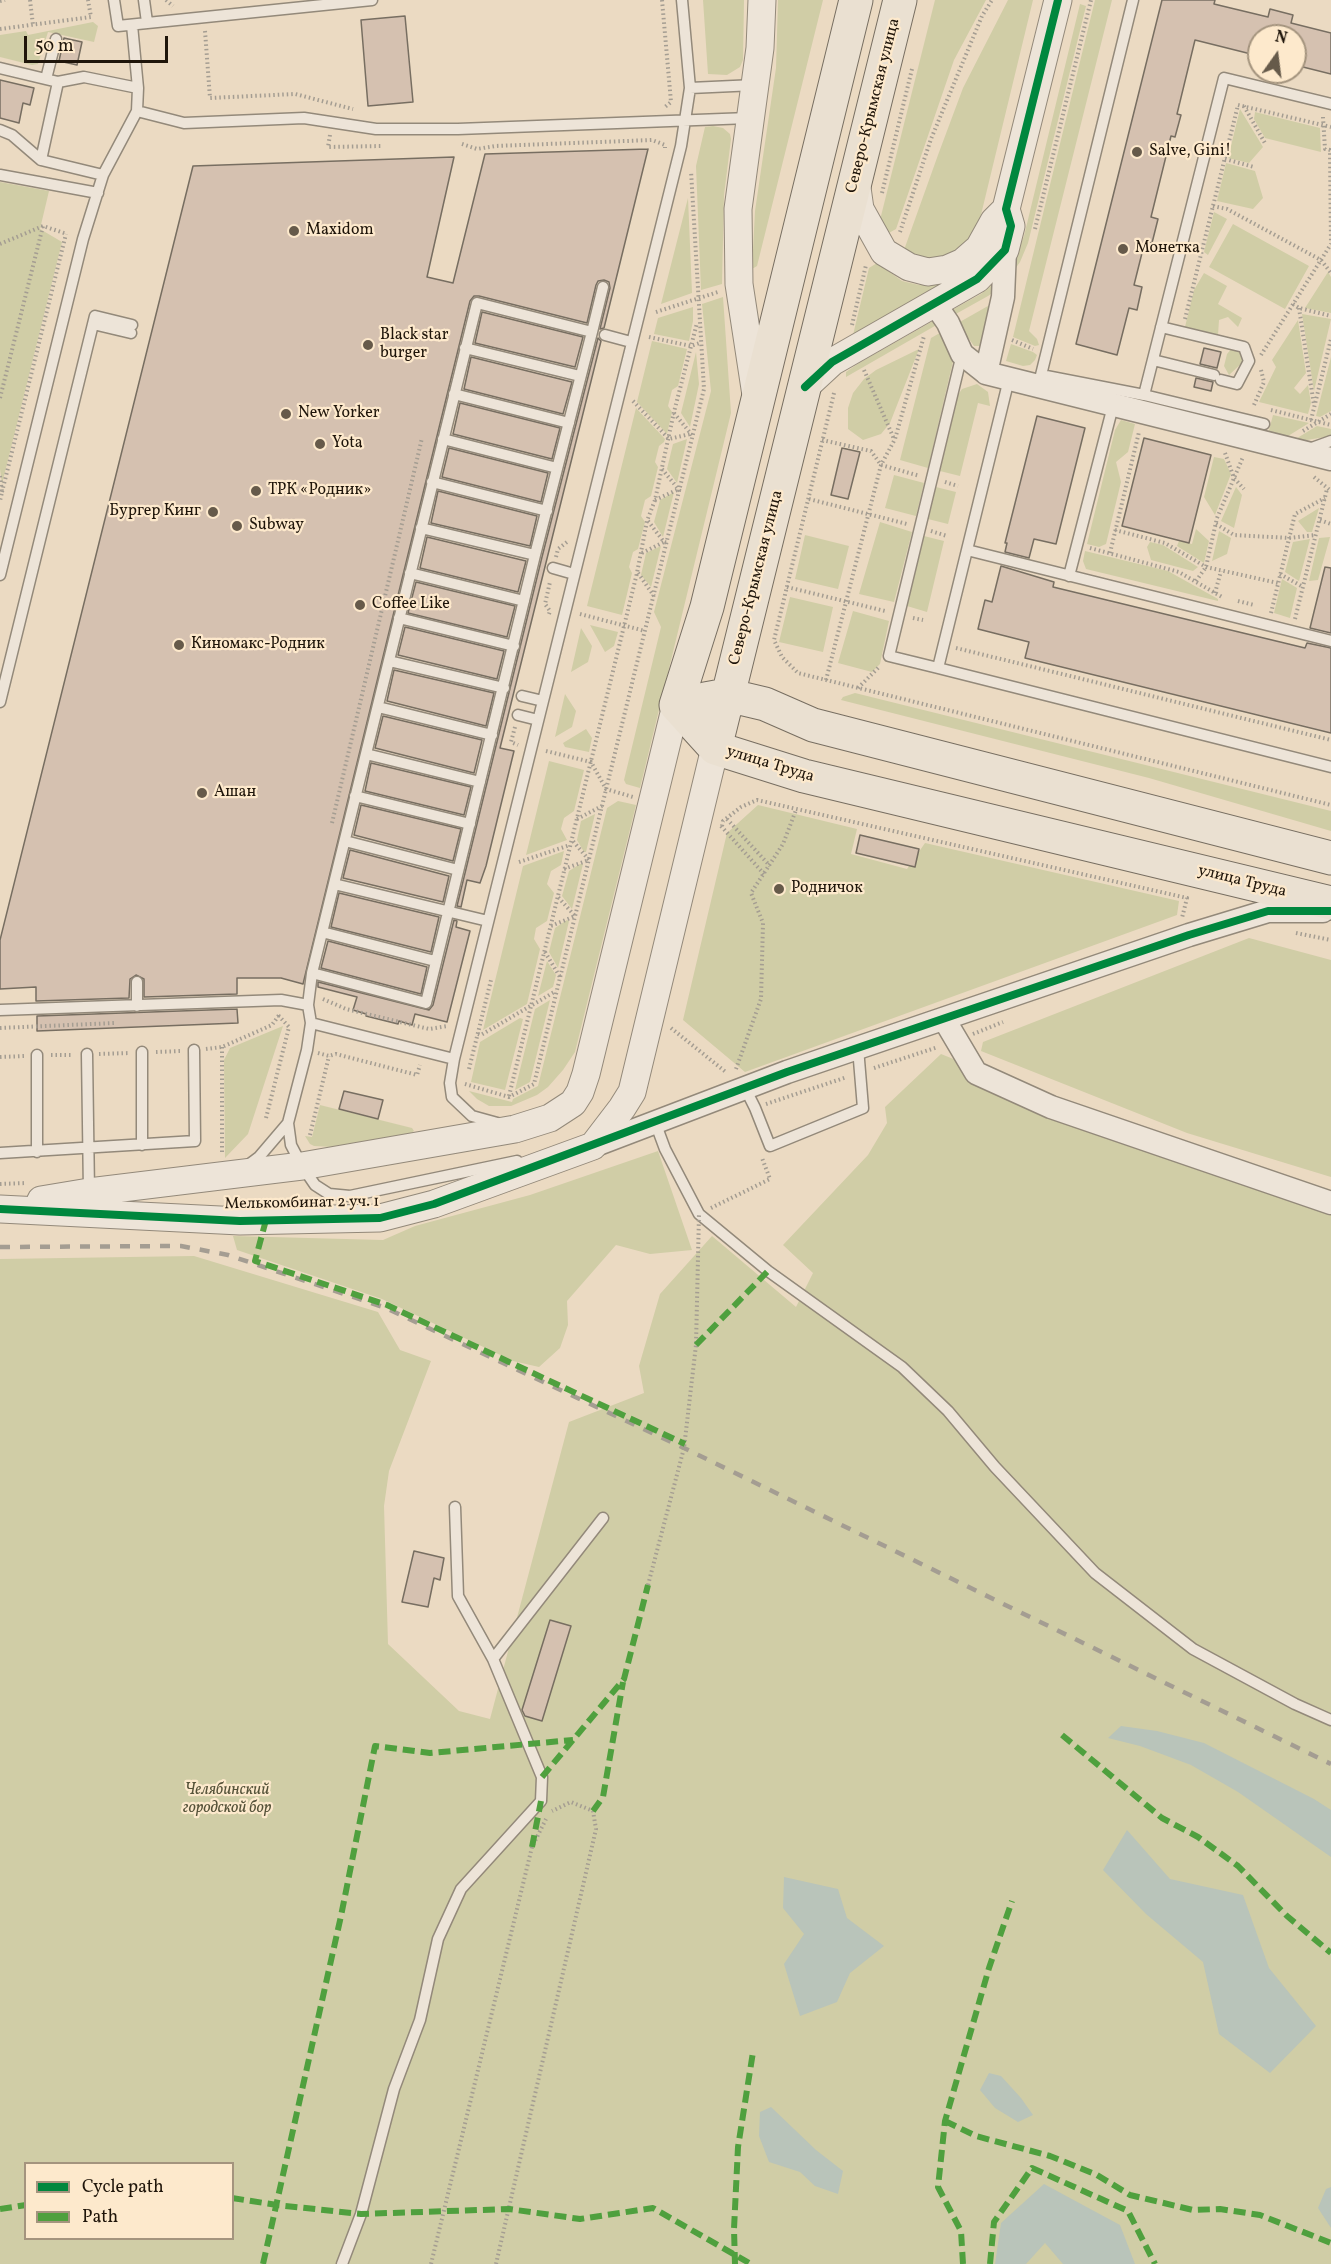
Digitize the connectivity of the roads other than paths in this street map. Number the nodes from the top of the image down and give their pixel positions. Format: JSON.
{"nodes":[{"id":1,"x":114,"y":0,"type":"edge"},
{"id":2,"x":144,"y":0,"type":"edge"},
{"id":3,"x":372,"y":0,"type":"edge"},
{"id":4,"x":682,"y":0,"type":"edge"},
{"id":5,"x":762,"y":0,"type":"edge"},
{"id":6,"x":856,"y":0,"type":"edge"},
{"id":7,"x":900,"y":0,"type":"edge"},
{"id":8,"x":1058,"y":0,"type":"edge"},
{"id":9,"x":1133,"y":0,"type":"edge"},
{"id":10,"x":147,"y":22,"type":"junction"},
{"id":11,"x":132,"y":25,"type":"junction"},
{"id":12,"x":56,"y":39,"type":"dead end"},
{"id":13,"x":0,"y":68,"type":"edge"},
{"id":14,"x":52,"y":81,"type":"junction"},
{"id":15,"x":756,"y":85,"type":"junction"},
{"id":16,"x":138,"y":88,"type":"junction"},
{"id":17,"x":690,"y":88,"type":"junction"},
{"id":18,"x":1327,"y":103,"type":"edge"},
{"id":19,"x":137,"y":111,"type":"junction"},
{"id":20,"x":751,"y":118,"type":"junction"},
{"id":21,"x":686,"y":119,"type":"junction"},
{"id":22,"x":0,"y":130,"type":"edge"},
{"id":23,"x":41,"y":160,"type":"junction"},
{"id":24,"x":0,"y":175,"type":"edge"},
{"id":25,"x":103,"y":176,"type":"junction"},
{"id":26,"x":856,"y":180,"type":"junction"},
{"id":27,"x":98,"y":193,"type":"junction"},
{"id":28,"x":1006,"y":209,"type":"junction"},
{"id":29,"x":1005,"y":250,"type":"junction"},
{"id":30,"x":603,"y":288,"type":"dead end"},
{"id":31,"x":935,"y":304,"type":"junction"},
{"id":32,"x":1161,"y":327,"type":"junction"},
{"id":33,"x":132,"y":329,"type":"dead end"},
{"id":34,"x":592,"y":332,"type":"junction"},
{"id":35,"x":605,"y":335,"type":"dead end"},
{"id":36,"x":632,"y":342,"type":"junction"},
{"id":37,"x":465,"y":348,"type":"junction"},
{"id":38,"x":962,"y":354,"type":"junction"},
{"id":39,"x":1153,"y":360,"type":"junction"},
{"id":40,"x":986,"y":373,"type":"junction"},
{"id":41,"x":580,"y":376,"type":"junction"},
{"id":42,"x":1009,"y":379,"type":"junction"},
{"id":43,"x":1040,"y":381,"type":"junction"},
{"id":44,"x":805,"y":387,"type":"junction"},
{"id":45,"x":454,"y":394,"type":"junction"},
{"id":46,"x":757,"y":400,"type":"junction"},
{"id":47,"x":1113,"y":406,"type":"junction"},
{"id":48,"x":1141,"y":410,"type":"junction"},
{"id":49,"x":569,"y":423,"type":"junction"},
{"id":50,"x":1264,"y":424,"type":"dead end"},
{"id":51,"x":443,"y":440,"type":"junction"},
{"id":52,"x":1331,"y":441,"type":"edge"},
{"id":53,"x":1300,"y":452,"type":"junction"},
{"id":54,"x":1331,"y":459,"type":"edge"},
{"id":55,"x":557,"y":468,"type":"junction"},
{"id":56,"x":432,"y":482,"type":"junction"},
{"id":57,"x":547,"y":511,"type":"junction"},
{"id":58,"x":421,"y":528,"type":"junction"},
{"id":59,"x":967,"y":550,"type":"junction"},
{"id":60,"x":535,"y":555,"type":"junction"},
{"id":61,"x":553,"y":568,"type":"road end"},
{"id":62,"x":410,"y":573,"type":"junction"},
{"id":63,"x":574,"y":574,"type":"junction"},
{"id":64,"x":0,"y":575,"type":"edge"},
{"id":65,"x":1070,"y":576,"type":"junction"},
{"id":66,"x":524,"y":601,"type":"junction"},
{"id":67,"x":399,"y":618,"type":"junction"},
{"id":68,"x":1331,"y":641,"type":"edge"},
{"id":69,"x":514,"y":646,"type":"junction"},
{"id":70,"x":389,"y":661,"type":"junction"},
{"id":71,"x":938,"y":668,"type":"junction"},
{"id":72,"x":504,"y":688,"type":"junction"},
{"id":73,"x":727,"y":695,"type":"junction"},
{"id":74,"x":522,"y":696,"type":"dead end"},
{"id":75,"x":543,"y":701,"type":"junction"},
{"id":76,"x":0,"y":702,"type":"edge"},
{"id":77,"x":676,"y":705,"type":"junction"},
{"id":78,"x":378,"y":707,"type":"junction"},
{"id":79,"x":518,"y":715,"type":"road end"},
{"id":80,"x":538,"y":720,"type":"junction"},
{"id":81,"x":492,"y":735,"type":"junction"},
{"id":82,"x":715,"y":748,"type":"junction"},
{"id":83,"x":366,"y":754,"type":"junction"},
{"id":84,"x":1331,"y":766,"type":"edge"},
{"id":85,"x":480,"y":782,"type":"junction"},
{"id":86,"x":355,"y":796,"type":"junction"},
{"id":87,"x":470,"y":824,"type":"junction"},
{"id":88,"x":345,"y":841,"type":"junction"},
{"id":89,"x":1331,"y":858,"type":"edge"},
{"id":90,"x":458,"y":870,"type":"junction"},
{"id":91,"x":334,"y":884,"type":"junction"},
{"id":92,"x":1331,"y":903,"type":"edge"},
{"id":93,"x":1331,"y":911,"type":"edge"},
{"id":94,"x":448,"y":912,"type":"junction"},
{"id":95,"x":488,"y":921,"type":"junction"},
{"id":96,"x":322,"y":932,"type":"junction"},
{"id":97,"x":435,"y":961,"type":"junction"},
{"id":98,"x":312,"y":973,"type":"junction"},
{"id":99,"x":136,"y":982,"type":"dead end"},
{"id":100,"x":308,"y":1005,"type":"junction"},
{"id":101,"x":136,"y":1006,"type":"junction"},
{"id":102,"x":0,"y":1010,"type":"edge"},
{"id":103,"x":944,"y":1019,"type":"junction"},
{"id":104,"x":311,"y":1023,"type":"junction"},
{"id":105,"x":858,"y":1048,"type":"junction"},
{"id":106,"x":194,"y":1050,"type":"dead end"},
{"id":107,"x":142,"y":1052,"type":"dead end"},
{"id":108,"x":87,"y":1054,"type":"dead end"},
{"id":109,"x":37,"y":1055,"type":"dead end"},
{"id":110,"x":454,"y":1059,"type":"junction"},
{"id":111,"x":745,"y":1088,"type":"junction"},
{"id":112,"x":654,"y":1121,"type":"junction"},
{"id":113,"x":288,"y":1123,"type":"junction"},
{"id":114,"x":515,"y":1129,"type":"junction"},
{"id":115,"x":142,"y":1145,"type":"junction"},
{"id":116,"x":593,"y":1146,"type":"junction"},
{"id":117,"x":88,"y":1149,"type":"junction"},
{"id":118,"x":37,"y":1152,"type":"junction"},
{"id":119,"x":0,"y":1153,"type":"edge"},
{"id":120,"x":229,"y":1165,"type":"junction"},
{"id":121,"x":302,"y":1166,"type":"junction"},
{"id":122,"x":89,"y":1192,"type":"junction"},
{"id":123,"x":1331,"y":1203,"type":"edge"},
{"id":124,"x":0,"y":1208,"type":"edge"},
{"id":125,"x":455,"y":1507,"type":"dead end"},
{"id":126,"x":603,"y":1518,"type":"dead end"},
{"id":127,"x":493,"y":1659,"type":"junction"},
{"id":128,"x":1331,"y":1720,"type":"edge"},
{"id":129,"x":342,"y":2264,"type":"edge"}],
"edges":[{"from":1,"to":11,"type":"lane"},
{"from":2,"to":10,"type":"lane"},
{"from":3,"to":10,"type":"lane"},
{"from":4,"to":17,"type":"lane"},
{"from":5,"to":15,"type":"street"},
{"from":6,"to":46,"type":"main road"},
{"from":7,"to":26,"type":"main road","name":"Северо-Крымская улица"},
{"from":8,"to":28,"type":"street"},
{"from":9,"to":43,"type":"lane"},
{"from":10,"to":11,"type":"lane"},
{"from":11,"to":16,"type":"lane"},
{"from":12,"to":14,"type":"lane"},
{"from":13,"to":14,"type":"lane"},
{"from":14,"to":16,"type":"lane"},
{"from":14,"to":23,"type":"lane"},
{"from":15,"to":17,"type":"lane"},
{"from":15,"to":20,"type":"street"},
{"from":16,"to":19,"type":"lane"},
{"from":17,"to":21,"type":"lane"},
{"from":18,"to":32,"type":"lane"},
{"from":19,"to":21,"type":"lane"},
{"from":19,"to":25,"type":"lane"},
{"from":20,"to":21,"type":"lane"},
{"from":20,"to":46,"type":"street"},
{"from":21,"to":36,"type":"lane"},
{"from":22,"to":23,"type":"lane"},
{"from":23,"to":25,"type":"lane"},
{"from":24,"to":27,"type":"lane"},
{"from":25,"to":27,"type":"lane"},
{"from":26,"to":28,"type":"street"},
{"from":26,"to":44,"type":"main road","name":"Северо-Крымская улица"},
{"from":27,"to":64,"type":"lane"},
{"from":28,"to":29,"type":"street"},
{"from":29,"to":31,"type":"street"},
{"from":29,"to":40,"type":"street"},
{"from":30,"to":34,"type":"lane"},
{"from":31,"to":38,"type":"street"},
{"from":31,"to":44,"type":"street"},
{"from":32,"to":39,"type":"lane"},
{"from":32,"to":39,"type":"lane"},
{"from":33,"to":76,"type":"lane"},
{"from":34,"to":37,"type":"lane"},
{"from":34,"to":41,"type":"lane"},
{"from":35,"to":36,"type":"lane"},
{"from":36,"to":63,"type":"lane"},
{"from":37,"to":41,"type":"lane"},
{"from":37,"to":45,"type":"lane"},
{"from":38,"to":40,"type":"street"},
{"from":38,"to":71,"type":"lane"},
{"from":39,"to":48,"type":"lane"},
{"from":40,"to":42,"type":"street"},
{"from":41,"to":49,"type":"lane"},
{"from":42,"to":43,"type":"street"},
{"from":42,"to":59,"type":"lane"},
{"from":43,"to":47,"type":"street"},
{"from":43,"to":48,"type":"lane"},
{"from":44,"to":73,"type":"main road","name":"Северо-Крымская улица"},
{"from":45,"to":49,"type":"lane"},
{"from":45,"to":51,"type":"lane"},
{"from":46,"to":77,"type":"main road"},
{"from":47,"to":48,"type":"street"},
{"from":47,"to":65,"type":"lane"},
{"from":48,"to":50,"type":"lane"},
{"from":48,"to":53,"type":"street"},
{"from":49,"to":55,"type":"lane"},
{"from":51,"to":55,"type":"lane"},
{"from":51,"to":56,"type":"lane"},
{"from":52,"to":53,"type":"lane"},
{"from":53,"to":54,"type":"street"},
{"from":55,"to":57,"type":"lane"},
{"from":56,"to":57,"type":"lane"},
{"from":56,"to":58,"type":"lane"},
{"from":57,"to":60,"type":"lane"},
{"from":58,"to":60,"type":"lane"},
{"from":58,"to":62,"type":"lane"},
{"from":59,"to":65,"type":"lane"},
{"from":59,"to":71,"type":"lane"},
{"from":60,"to":66,"type":"lane"},
{"from":61,"to":63,"type":"lane"},
{"from":62,"to":66,"type":"lane"},
{"from":62,"to":67,"type":"lane"},
{"from":63,"to":75,"type":"lane"},
{"from":65,"to":68,"type":"lane"},
{"from":66,"to":69,"type":"lane"},
{"from":67,"to":69,"type":"lane"},
{"from":67,"to":70,"type":"lane"},
{"from":69,"to":72,"type":"lane"},
{"from":70,"to":72,"type":"lane"},
{"from":70,"to":78,"type":"lane"},
{"from":71,"to":84,"type":"lane"},
{"from":72,"to":81,"type":"lane"},
{"from":73,"to":77,"type":"main road"},
{"from":73,"to":82,"type":"main road","name":"Северо-Крымская улица"},
{"from":73,"to":89,"type":"main road"},
{"from":74,"to":75,"type":"lane"},
{"from":75,"to":80,"type":"lane"},
{"from":77,"to":82,"type":"main road","name":"улица Труда"},
{"from":77,"to":114,"type":"street","name":"Мелькомбинат 2 уч. 1"},
{"from":78,"to":81,"type":"lane"},
{"from":78,"to":83,"type":"lane"},
{"from":79,"to":80,"type":"lane"},
{"from":80,"to":95,"type":"lane"},
{"from":81,"to":85,"type":"lane"},
{"from":82,"to":92,"type":"main road","name":"улица Труда"},
{"from":82,"to":116,"type":"street","name":"Северо-Крымская улица"},
{"from":83,"to":85,"type":"lane"},
{"from":83,"to":86,"type":"lane"},
{"from":85,"to":87,"type":"lane"},
{"from":86,"to":87,"type":"lane"},
{"from":86,"to":88,"type":"lane"},
{"from":87,"to":90,"type":"lane"},
{"from":88,"to":90,"type":"lane"},
{"from":88,"to":91,"type":"lane"},
{"from":90,"to":94,"type":"lane"},
{"from":91,"to":94,"type":"lane"},
{"from":91,"to":96,"type":"lane"},
{"from":93,"to":103,"type":"street"},
{"from":94,"to":95,"type":"lane"},
{"from":94,"to":97,"type":"lane"},
{"from":95,"to":110,"type":"lane"},
{"from":96,"to":97,"type":"lane"},
{"from":96,"to":98,"type":"lane"},
{"from":97,"to":98,"type":"lane"},
{"from":98,"to":100,"type":"lane"},
{"from":99,"to":101,"type":"lane"},
{"from":100,"to":101,"type":"lane"},
{"from":100,"to":104,"type":"lane"},
{"from":101,"to":102,"type":"lane"},
{"from":103,"to":105,"type":"street"},
{"from":103,"to":123,"type":"street"},
{"from":104,"to":110,"type":"lane"},
{"from":104,"to":113,"type":"lane"},
{"from":105,"to":111,"type":"street"},
{"from":105,"to":111,"type":"lane"},
{"from":106,"to":115,"type":"lane"},
{"from":107,"to":115,"type":"lane"},
{"from":108,"to":117,"type":"lane"},
{"from":109,"to":118,"type":"lane"},
{"from":110,"to":114,"type":"lane"},
{"from":111,"to":112,"type":"street"},
{"from":112,"to":116,"type":"street"},
{"from":112,"to":128,"type":"lane"},
{"from":113,"to":120,"type":"lane"},
{"from":113,"to":121,"type":"lane"},
{"from":114,"to":121,"type":"street","name":"Мелькомбинат 2 уч. 1"},
{"from":115,"to":117,"type":"lane"},
{"from":116,"to":121,"type":"lane"},
{"from":116,"to":124,"type":"street","name":"Мелькомбинат 2 уч. 1"},
{"from":117,"to":118,"type":"lane"},
{"from":117,"to":122,"type":"lane"},
{"from":118,"to":119,"type":"lane"},
{"from":120,"to":121,"type":"street","name":"Мелькомбинат 2 уч. 1"},
{"from":120,"to":122,"type":"street","name":"Мелькомбинат 2 уч. 1"},
{"from":122,"to":124,"type":"street","name":"Мелькомбинат 2 уч. 1"},
{"from":125,"to":127,"type":"lane"},
{"from":126,"to":127,"type":"lane"},
{"from":127,"to":129,"type":"lane"}]}
